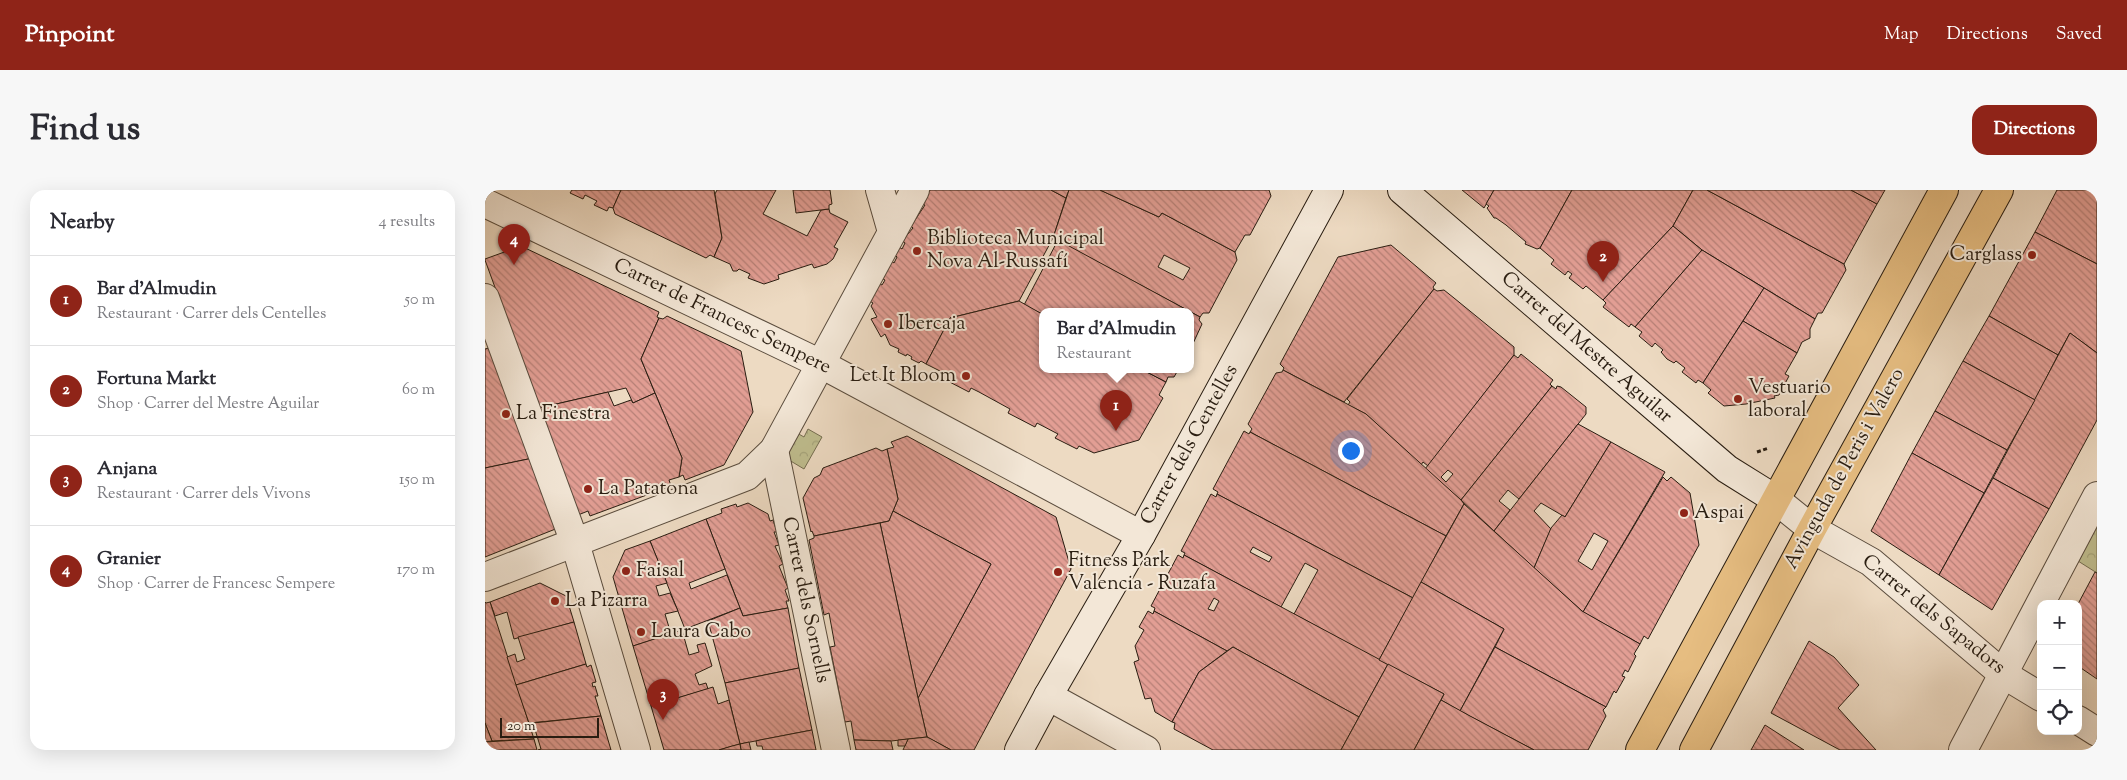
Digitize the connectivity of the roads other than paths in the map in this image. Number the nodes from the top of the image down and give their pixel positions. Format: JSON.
{"nodes":[{"id":1,"x":880,"y":190,"type":"edge"},
{"id":2,"x":915,"y":190,"type":"edge"},
{"id":3,"x":1329,"y":190,"type":"edge"},
{"id":4,"x":1402,"y":190,"type":"edge"},
{"id":5,"x":1944,"y":190,"type":"edge"},
{"id":6,"x":1999,"y":190,"type":"edge"},
{"id":7,"x":485,"y":203,"type":"edge"},
{"id":8,"x":892,"y":232,"type":"junction"},
{"id":9,"x":485,"y":298,"type":"edge"},
{"id":10,"x":821,"y":364,"type":"junction"},
{"id":11,"x":774,"y":450,"type":"junction"},
{"id":12,"x":2097,"y":496,"type":"edge"},
{"id":13,"x":1775,"y":499,"type":"junction"},
{"id":14,"x":1812,"y":529,"type":"junction"},
{"id":15,"x":1141,"y":535,"type":"junction"},
{"id":16,"x":575,"y":543,"type":"junction"},
{"id":17,"x":485,"y":577,"type":"edge"},
{"id":18,"x":2003,"y":674,"type":"junction"},
{"id":19,"x":2037,"y":695,"type":"edge"},
{"id":20,"x":1048,"y":696,"type":"junction"},
{"id":21,"x":2082,"y":723,"type":"edge"},
{"id":22,"x":2097,"y":732,"type":"edge"},
{"id":23,"x":636,"y":750,"type":"edge"},
{"id":24,"x":836,"y":750,"type":"edge"},
{"id":25,"x":1019,"y":750,"type":"edge"},
{"id":26,"x":1146,"y":750,"type":"edge"},
{"id":27,"x":1640,"y":750,"type":"edge"},
{"id":28,"x":1694,"y":750,"type":"edge"},
{"id":29,"x":1963,"y":750,"type":"edge"}],
"edges":[{"from":1,"to":8,"type":"street"},
{"from":2,"to":8,"type":"street"},
{"from":3,"to":15,"type":"street","name":"Carrer dels Centelles"},
{"from":4,"to":13,"type":"street","name":"Carrer del Mestre Aguilar"},
{"from":5,"to":13,"type":"main road"},
{"from":6,"to":14,"type":"main road","name":"Avinguda de Peris i Valero"},
{"from":7,"to":10,"type":"street","name":"Carrer de Francesc Sempere"},
{"from":8,"to":10,"type":"street"},
{"from":9,"to":16,"type":"street"},
{"from":10,"to":11,"type":"street"},
{"from":10,"to":15,"type":"street","name":"Carrer de Francesc Sempere"},
{"from":11,"to":16,"type":"street"},
{"from":11,"to":24,"type":"street","name":"Carrer dels Sornells"},
{"from":12,"to":18,"type":"street"},
{"from":13,"to":14,"type":"street","name":"Carrer dels Sapadors"},
{"from":13,"to":27,"type":"main road"},
{"from":14,"to":18,"type":"street","name":"Carrer dels Sapadors"},
{"from":14,"to":28,"type":"main road","name":"Avinguda de Peris i Valero"},
{"from":15,"to":20,"type":"street","name":"Carrer dels Centelles"},
{"from":16,"to":17,"type":"street"},
{"from":16,"to":23,"type":"street"},
{"from":18,"to":19,"type":"street","name":"Carrer dels Sapadors"},
{"from":18,"to":29,"type":"street"},
{"from":20,"to":25,"type":"street","name":"Carrer dels Centelles"},
{"from":20,"to":26,"type":"street"},
{"from":21,"to":22,"type":"street"}]}
